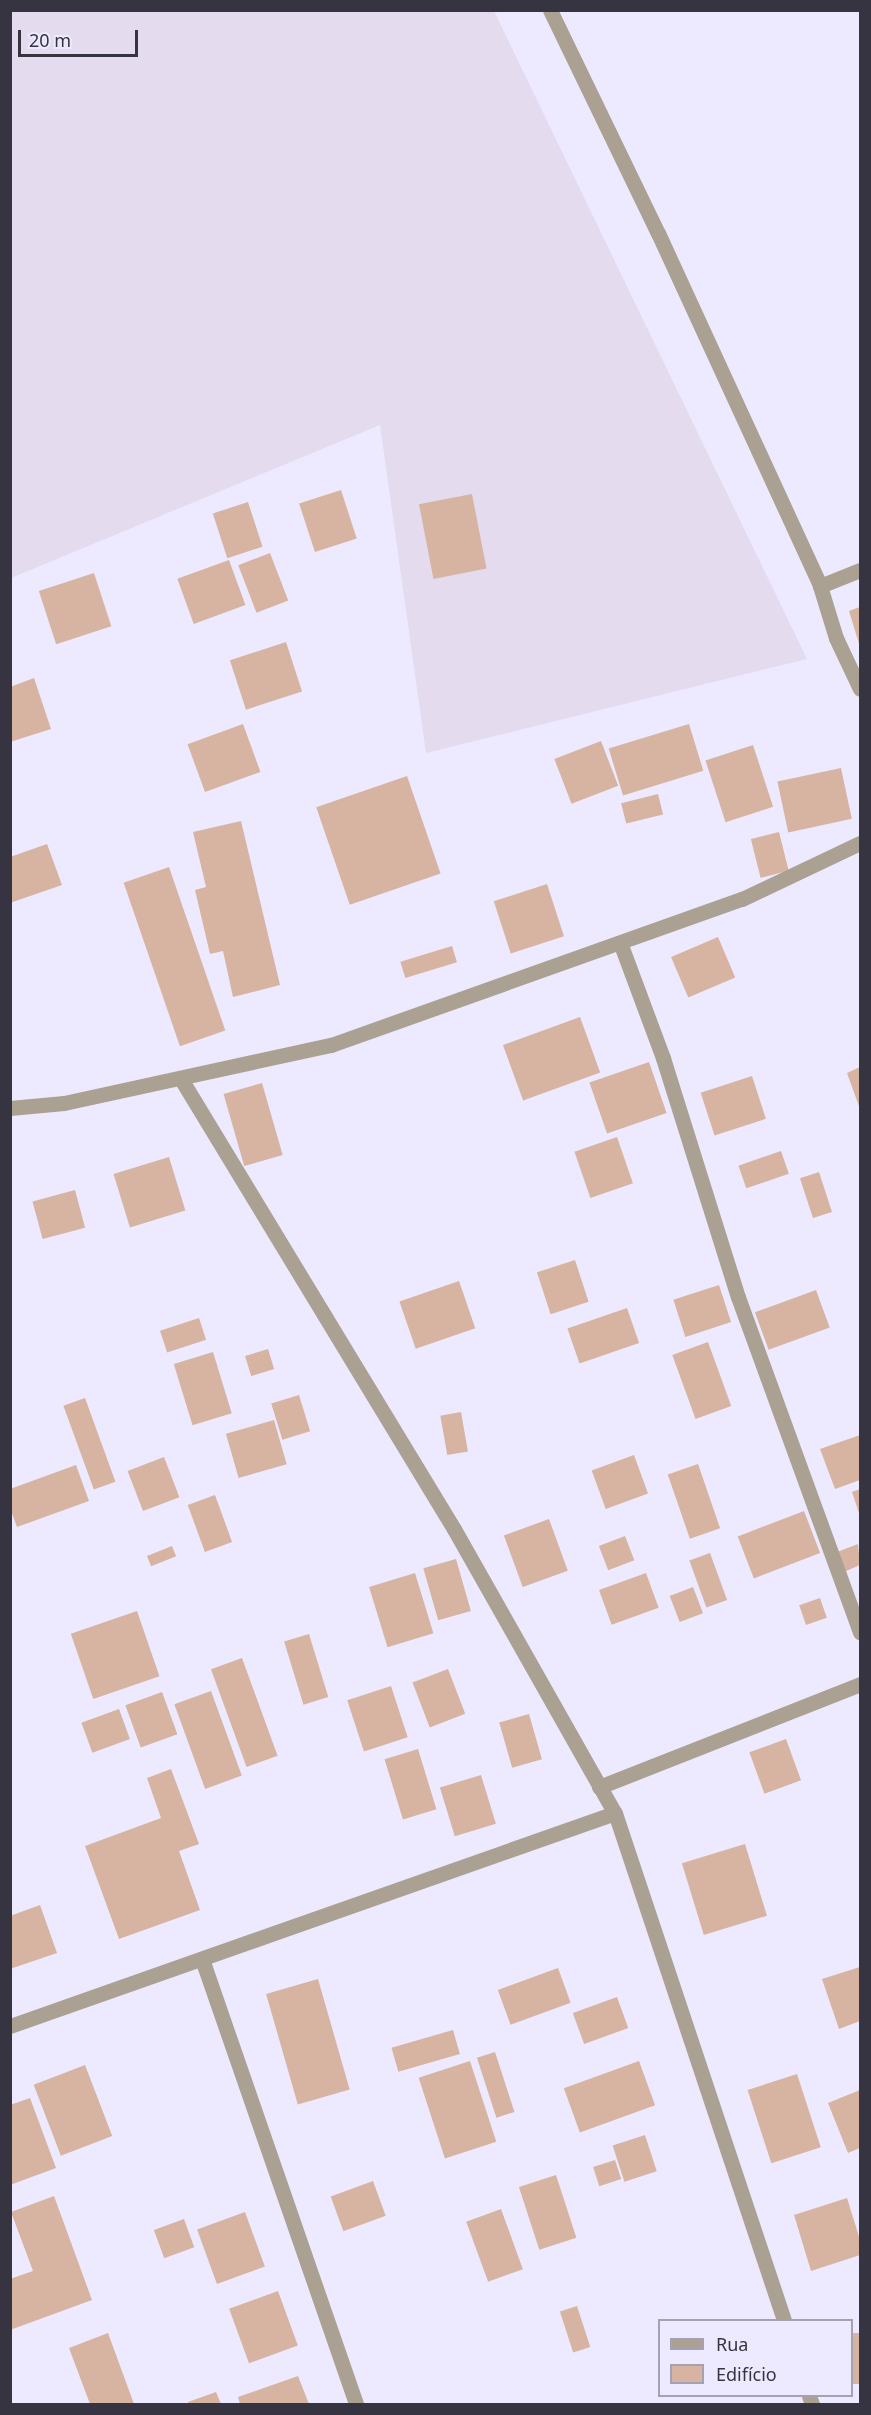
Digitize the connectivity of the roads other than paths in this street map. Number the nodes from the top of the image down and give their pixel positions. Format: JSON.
{"nodes":[{"id":1,"x":550,"y":10,"type":"edge"},
{"id":2,"x":861,"y":570,"type":"edge"},
{"id":3,"x":820,"y":586,"type":"junction"},
{"id":4,"x":861,"y":690,"type":"edge"},
{"id":5,"x":861,"y":843,"type":"edge"},
{"id":6,"x":621,"y":945,"type":"junction"},
{"id":7,"x":231,"y":1066,"type":"junction"},
{"id":8,"x":181,"y":1079,"type":"junction"},
{"id":9,"x":106,"y":1094,"type":"junction"},
{"id":10,"x":10,"y":1108,"type":"edge"},
{"id":11,"x":861,"y":1634,"type":"edge"},
{"id":12,"x":861,"y":1684,"type":"edge"},
{"id":13,"x":599,"y":1787,"type":"junction"},
{"id":14,"x":615,"y":1813,"type":"junction"},
{"id":15,"x":202,"y":1959,"type":"junction"},
{"id":16,"x":10,"y":2026,"type":"edge"},
{"id":17,"x":784,"y":2319,"type":"edge"},
{"id":18,"x":356,"y":2404,"type":"edge"}],
"edges":[{"from":1,"to":3,"type":"street"},
{"from":2,"to":3,"type":"street"},
{"from":3,"to":4,"type":"street"},
{"from":5,"to":6,"type":"street"},
{"from":6,"to":7,"type":"street"},
{"from":6,"to":11,"type":"street"},
{"from":7,"to":8,"type":"street"},
{"from":7,"to":9,"type":"street"},
{"from":8,"to":9,"type":"street"},
{"from":8,"to":13,"type":"street"},
{"from":9,"to":10,"type":"street"},
{"from":12,"to":13,"type":"street"},
{"from":13,"to":14,"type":"street"},
{"from":14,"to":15,"type":"street"},
{"from":14,"to":17,"type":"street"},
{"from":15,"to":16,"type":"street"},
{"from":15,"to":18,"type":"street"}]}
